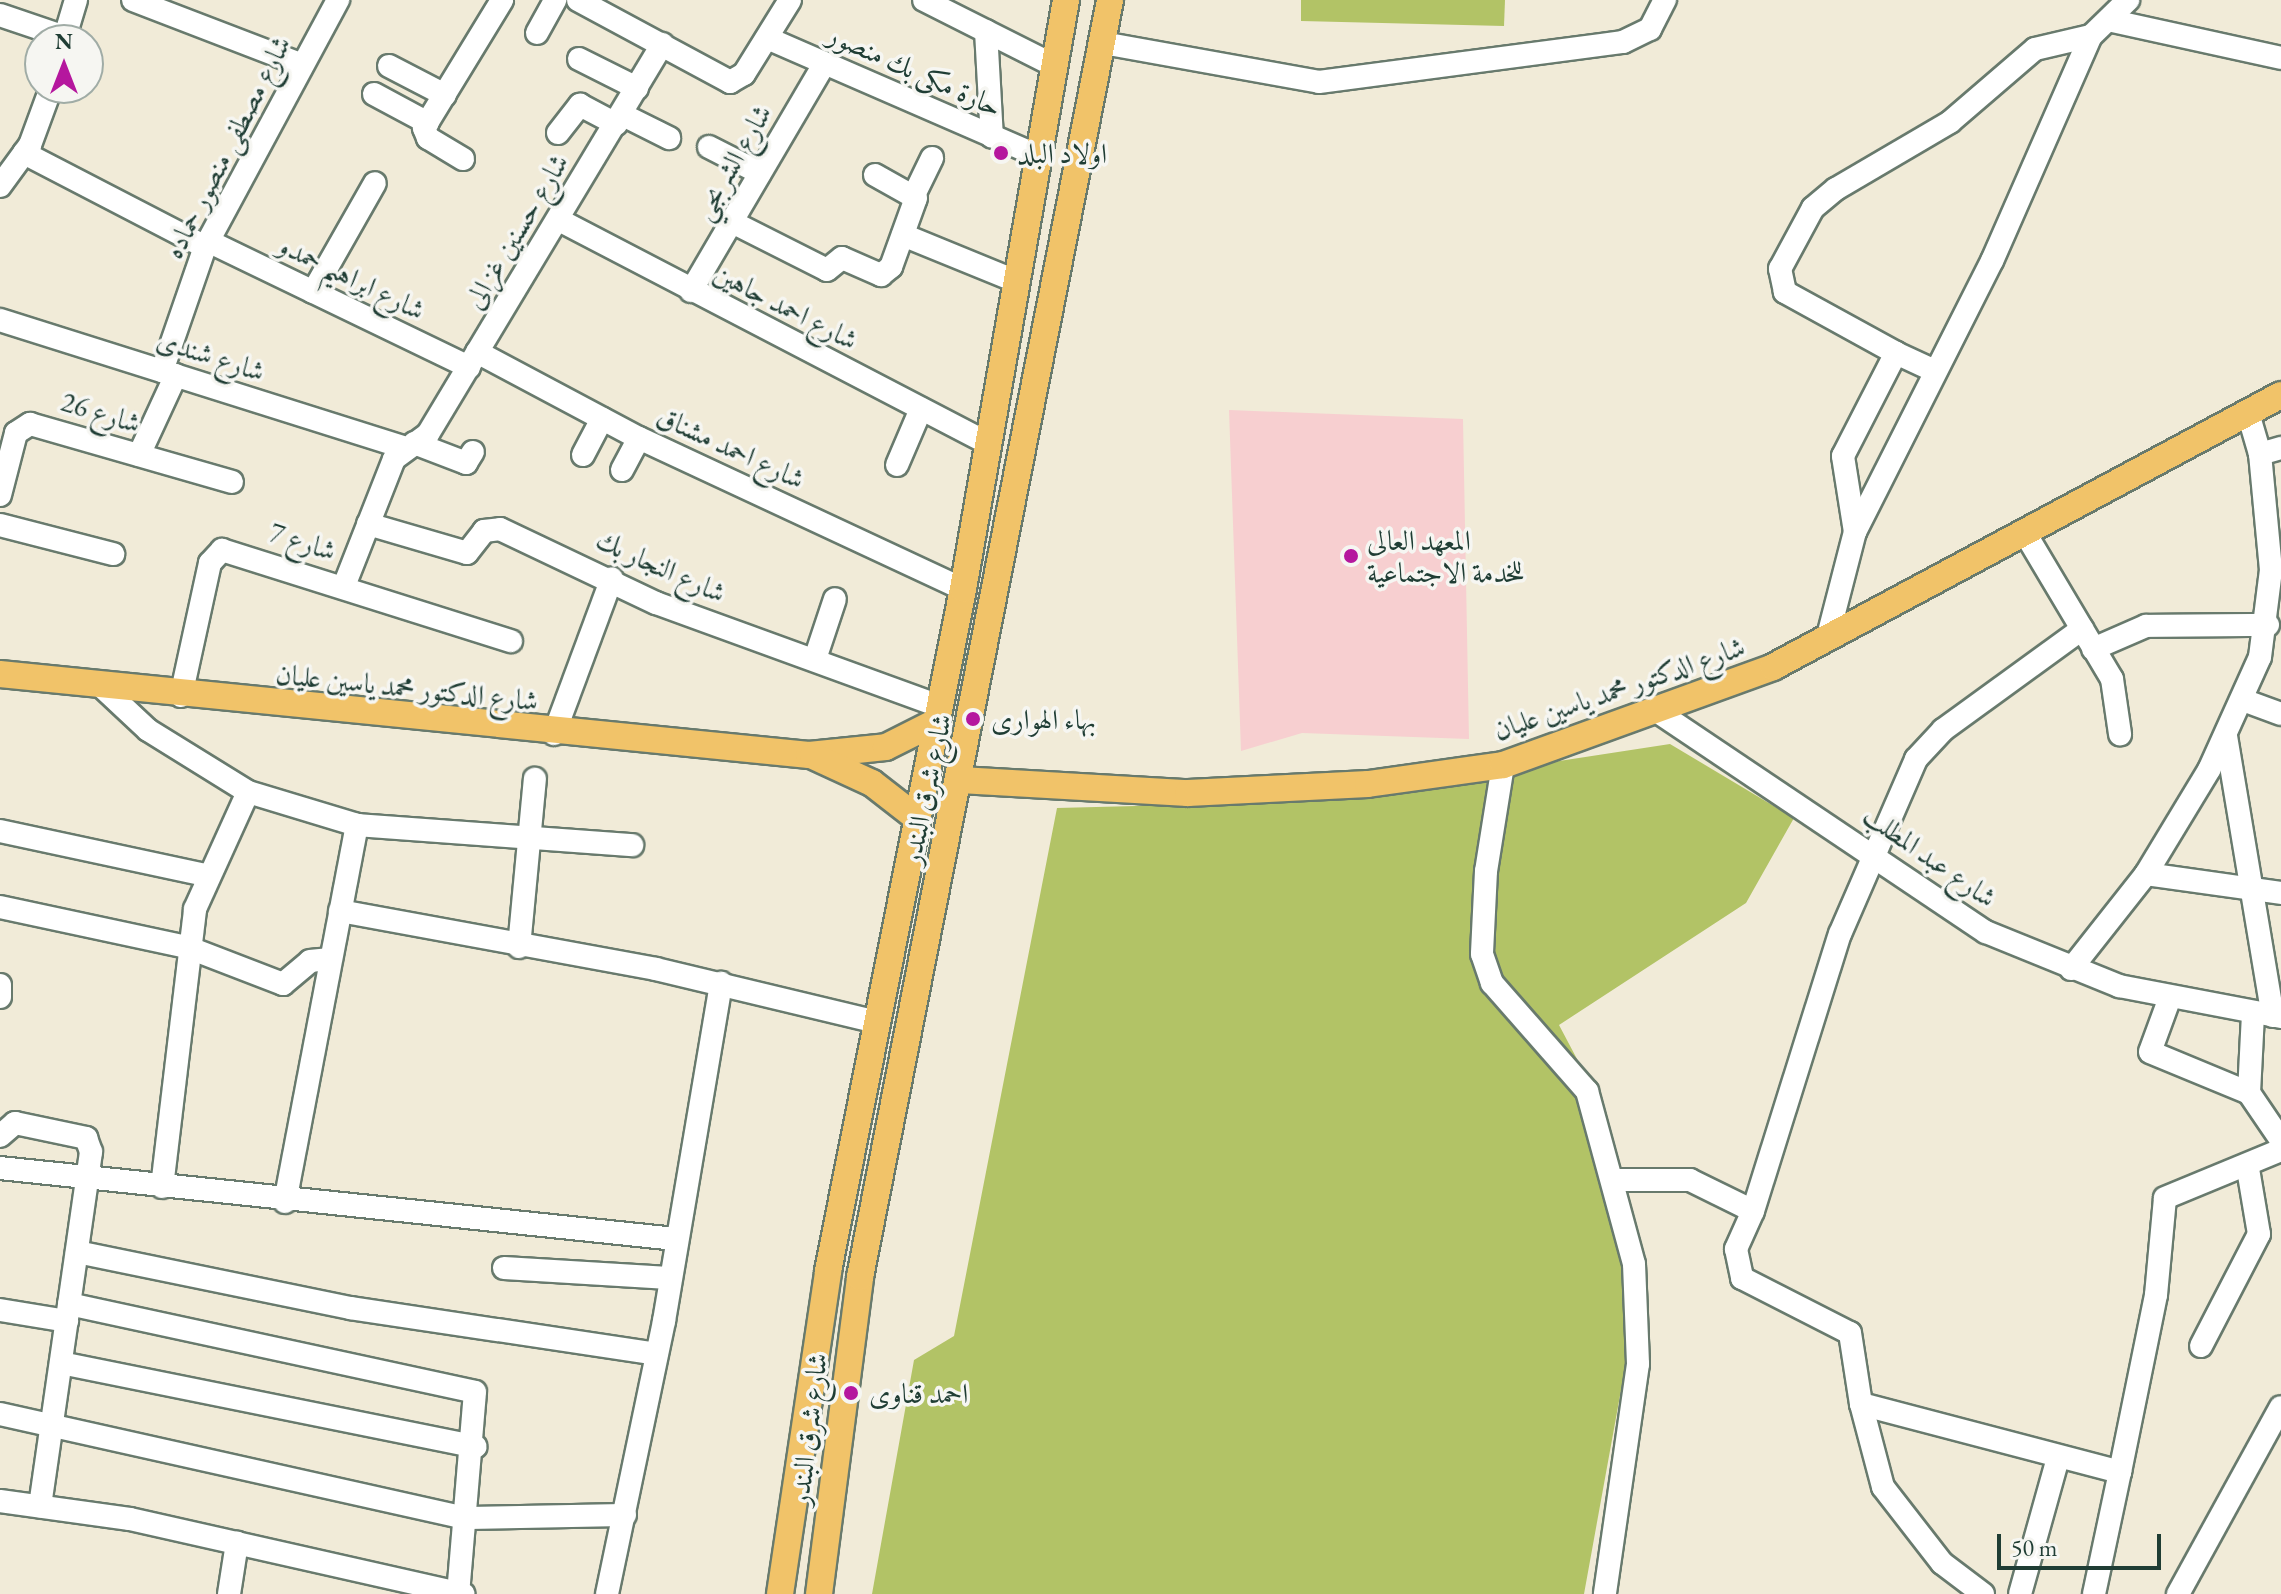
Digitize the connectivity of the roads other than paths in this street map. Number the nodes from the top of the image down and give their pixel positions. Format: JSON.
{"nodes":[{"id":1,"x":76,"y":0,"type":"edge"},
{"id":2,"x":135,"y":0,"type":"edge"},
{"id":3,"x":338,"y":0,"type":"edge"},
{"id":4,"x":502,"y":0,"type":"edge"},
{"id":5,"x":555,"y":0,"type":"edge"},
{"id":6,"x":578,"y":0,"type":"edge"},
{"id":7,"x":790,"y":0,"type":"edge"},
{"id":8,"x":924,"y":0,"type":"edge"},
{"id":9,"x":1066,"y":0,"type":"edge"},
{"id":10,"x":1110,"y":0,"type":"edge"},
{"id":11,"x":1665,"y":0,"type":"edge"},
{"id":12,"x":2128,"y":0,"type":"edge"},
{"id":13,"x":0,"y":15,"type":"edge"},
{"id":14,"x":2113,"y":21,"type":"junction"},
{"id":15,"x":24,"y":24,"type":"edge"},
{"id":16,"x":69,"y":24,"type":"edge"},
{"id":17,"x":986,"y":31,"type":"junction"},
{"id":18,"x":537,"y":33,"type":"dead end"},
{"id":19,"x":2091,"y":36,"type":"junction"},
{"id":20,"x":767,"y":38,"type":"junction"},
{"id":21,"x":1103,"y":43,"type":"junction"},
{"id":22,"x":662,"y":44,"type":"junction"},
{"id":23,"x":2281,"y":58,"type":"edge"},
{"id":24,"x":579,"y":59,"type":"dead end"},
{"id":25,"x":825,"y":63,"type":"junction"},
{"id":26,"x":302,"y":65,"type":"junction"},
{"id":27,"x":389,"y":66,"type":"dead end"},
{"id":28,"x":1055,"y":66,"type":"junction"},
{"id":29,"x":637,"y":88,"type":"junction"},
{"id":30,"x":374,"y":94,"type":"dead end"},
{"id":31,"x":445,"y":95,"type":"junction"},
{"id":32,"x":44,"y":104,"type":"edge"},
{"id":33,"x":619,"y":119,"type":"junction"},
{"id":34,"x":428,"y":123,"type":"junction"},
{"id":35,"x":558,"y":133,"type":"dead end"},
{"id":36,"x":992,"y":137,"type":"junction"},
{"id":37,"x":669,"y":138,"type":"dead end"},
{"id":38,"x":709,"y":147,"type":"dead end"},
{"id":39,"x":24,"y":153,"type":"junction"},
{"id":40,"x":1039,"y":156,"type":"junction"},
{"id":41,"x":932,"y":158,"type":"dead end"},
{"id":42,"x":463,"y":159,"type":"dead end"},
{"id":43,"x":760,"y":173,"type":"junction"},
{"id":44,"x":875,"y":175,"type":"dead end"},
{"id":45,"x":375,"y":183,"type":"dead end"},
{"id":46,"x":0,"y":186,"type":"edge"},
{"id":47,"x":915,"y":193,"type":"junction"},
{"id":48,"x":559,"y":220,"type":"junction"},
{"id":49,"x":732,"y":222,"type":"junction"},
{"id":50,"x":903,"y":235,"type":"junction"},
{"id":51,"x":206,"y":244,"type":"junction"},
{"id":52,"x":1016,"y":281,"type":"junction"},
{"id":53,"x":691,"y":291,"type":"junction"},
{"id":54,"x":313,"y":292,"type":"junction"},
{"id":55,"x":0,"y":320,"type":"edge"},
{"id":56,"x":1896,"y":353,"type":"junction"},
{"id":57,"x":473,"y":360,"type":"junction"},
{"id":58,"x":1935,"y":371,"type":"junction"},
{"id":59,"x":169,"y":373,"type":"junction"},
{"id":60,"x":2281,"y":395,"type":"edge"},
{"id":61,"x":921,"y":409,"type":"junction"},
{"id":62,"x":2248,"y":413,"type":"junction"},
{"id":63,"x":602,"y":419,"type":"junction"},
{"id":64,"x":8,"y":433,"type":"edge"},
{"id":65,"x":639,"y":438,"type":"junction"},
{"id":66,"x":987,"y":443,"type":"junction"},
{"id":67,"x":409,"y":445,"type":"junction"},
{"id":68,"x":2270,"y":451,"type":"edge"},
{"id":69,"x":473,"y":452,"type":"dead end"},
{"id":70,"x":139,"y":455,"type":"junction"},
{"id":71,"x":583,"y":455,"type":"dead end"},
{"id":72,"x":897,"y":465,"type":"dead end"},
{"id":73,"x":622,"y":470,"type":"dead end"},
{"id":74,"x":232,"y":482,"type":"dead end"},
{"id":75,"x":0,"y":495,"type":"edge"},
{"id":76,"x":368,"y":524,"type":"junction"},
{"id":77,"x":0,"y":525,"type":"edge"},
{"id":78,"x":1855,"y":532,"type":"junction"},
{"id":79,"x":2025,"y":533,"type":"junction"},
{"id":80,"x":113,"y":554,"type":"dead end"},
{"id":81,"x":612,"y":578,"type":"junction"},
{"id":82,"x":344,"y":586,"type":"junction"},
{"id":83,"x":963,"y":589,"type":"junction"},
{"id":84,"x":835,"y":599,"type":"dead end"},
{"id":85,"x":2268,"y":625,"type":"junction"},
{"id":86,"x":2088,"y":639,"type":"junction"},
{"id":87,"x":1827,"y":640,"type":"junction"},
{"id":88,"x":511,"y":641,"type":"dead end"},
{"id":89,"x":2271,"y":655,"type":"edge"},
{"id":90,"x":815,"y":659,"type":"junction"},
{"id":91,"x":0,"y":674,"type":"edge"},
{"id":92,"x":102,"y":687,"type":"junction"},
{"id":93,"x":181,"y":696,"type":"junction"},
{"id":94,"x":2243,"y":700,"type":"junction"},
{"id":95,"x":937,"y":714,"type":"junction"},
{"id":96,"x":1661,"y":714,"type":"junction"},
{"id":97,"x":2281,"y":714,"type":"edge"},
{"id":98,"x":554,"y":734,"type":"junction"},
{"id":99,"x":2120,"y":734,"type":"dead end"},
{"id":100,"x":2226,"y":736,"type":"junction"},
{"id":101,"x":809,"y":755,"type":"junction"},
{"id":102,"x":1503,"y":765,"type":"junction"},
{"id":103,"x":535,"y":779,"type":"dead end"},
{"id":104,"x":960,"y":780,"type":"junction"},
{"id":105,"x":248,"y":792,"type":"junction"},
{"id":106,"x":917,"y":818,"type":"junction"},
{"id":107,"x":357,"y":825,"type":"junction"},
{"id":108,"x":0,"y":831,"type":"edge"},
{"id":109,"x":530,"y":843,"type":"junction"},
{"id":110,"x":632,"y":845,"type":"dead end"},
{"id":111,"x":1874,"y":853,"type":"junction"},
{"id":112,"x":2146,"y":874,"type":"junction"},
{"id":113,"x":205,"y":875,"type":"junction"},
{"id":114,"x":2253,"y":890,"type":"junction"},
{"id":115,"x":2281,"y":893,"type":"edge"},
{"id":116,"x":0,"y":907,"type":"edge"},
{"id":117,"x":340,"y":911,"type":"junction"},
{"id":118,"x":187,"y":947,"type":"junction"},
{"id":119,"x":519,"y":947,"type":"junction"},
{"id":120,"x":328,"y":959,"type":"junction"},
{"id":121,"x":2071,"y":969,"type":"junction"},
{"id":122,"x":721,"y":983,"type":"junction"},
{"id":123,"x":0,"y":985,"type":"edge"},
{"id":124,"x":0,"y":997,"type":"edge"},
{"id":125,"x":2169,"y":1000,"type":"junction"},
{"id":126,"x":2269,"y":1016,"type":"edge"},
{"id":127,"x":877,"y":1022,"type":"junction"},
{"id":128,"x":2249,"y":1093,"type":"junction"},
{"id":129,"x":2,"y":1127,"type":"edge"},
{"id":130,"x":2281,"y":1140,"type":"edge"},
{"id":131,"x":2281,"y":1150,"type":"edge"},
{"id":132,"x":0,"y":1168,"type":"edge"},
{"id":133,"x":2248,"y":1169,"type":"junction"},
{"id":134,"x":1616,"y":1180,"type":"junction"},
{"id":135,"x":87,"y":1181,"type":"junction"},
{"id":136,"x":162,"y":1187,"type":"junction"},
{"id":137,"x":285,"y":1202,"type":"junction"},
{"id":138,"x":1753,"y":1211,"type":"junction"},
{"id":139,"x":676,"y":1239,"type":"junction"},
{"id":140,"x":77,"y":1252,"type":"junction"},
{"id":141,"x":504,"y":1268,"type":"dead end"},
{"id":142,"x":669,"y":1278,"type":"junction"},
{"id":143,"x":0,"y":1310,"type":"edge"},
{"id":144,"x":68,"y":1312,"type":"junction"},
{"id":145,"x":2201,"y":1346,"type":"dead end"},
{"id":146,"x":657,"y":1354,"type":"junction"},
{"id":147,"x":61,"y":1363,"type":"junction"},
{"id":148,"x":1861,"y":1404,"type":"junction"},
{"id":149,"x":2281,"y":1407,"type":"edge"},
{"id":150,"x":0,"y":1414,"type":"edge"},
{"id":151,"x":52,"y":1427,"type":"junction"},
{"id":152,"x":476,"y":1447,"type":"junction"},
{"id":153,"x":2058,"y":1458,"type":"junction"},
{"id":154,"x":2120,"y":1472,"type":"junction"},
{"id":155,"x":0,"y":1501,"type":"edge"},
{"id":156,"x":40,"y":1506,"type":"junction"},
{"id":157,"x":625,"y":1515,"type":"junction"},
{"id":158,"x":467,"y":1518,"type":"junction"},
{"id":159,"x":237,"y":1543,"type":"junction"},
{"id":160,"x":229,"y":1594,"type":"edge"},
{"id":161,"x":460,"y":1594,"type":"edge"},
{"id":162,"x":607,"y":1594,"type":"edge"},
{"id":163,"x":780,"y":1594,"type":"edge"},
{"id":164,"x":819,"y":1594,"type":"edge"},
{"id":165,"x":1605,"y":1594,"type":"edge"},
{"id":166,"x":1983,"y":1594,"type":"edge"},
{"id":167,"x":2020,"y":1594,"type":"edge"},
{"id":168,"x":2094,"y":1594,"type":"edge"},
{"id":169,"x":2178,"y":1594,"type":"edge"}],
"edges":[{"from":1,"to":16,"type":"street"},
{"from":2,"to":26,"type":"street"},
{"from":3,"to":26,"type":"street","name":"شارع مصطفى منصور حماده"},
{"from":4,"to":31,"type":"street"},
{"from":5,"to":18,"type":"street"},
{"from":6,"to":22,"type":"street"},
{"from":7,"to":20,"type":"street"},
{"from":8,"to":17,"type":"street"},
{"from":9,"to":28,"type":"main road","name":"شارع شرق البندر"},
{"from":10,"to":21,"type":"main road","name":"شارع شرق البندر"},
{"from":11,"to":21,"type":"street"},
{"from":12,"to":14,"type":"street"},
{"from":13,"to":15,"type":"street"},
{"from":14,"to":19,"type":"street"},
{"from":14,"to":23,"type":"street"},
{"from":17,"to":28,"type":"street"},
{"from":17,"to":36,"type":"street"},
{"from":19,"to":56,"type":"street"},
{"from":19,"to":58,"type":"street"},
{"from":20,"to":22,"type":"street"},
{"from":20,"to":25,"type":"street","name":"حارة مكى بك منصور"},
{"from":21,"to":104,"type":"main road","name":"شارع شرق البندر"},
{"from":22,"to":29,"type":"street","name":"شارع حسنين غزالى"},
{"from":24,"to":29,"type":"street"},
{"from":25,"to":36,"type":"street","name":"حارة مكى بك منصور"},
{"from":25,"to":43,"type":"street","name":"شارع الشربجي"},
{"from":26,"to":51,"type":"street","name":"شارع مصطفى منصور حماده"},
{"from":27,"to":31,"type":"street"},
{"from":28,"to":40,"type":"main road","name":"شارع شرق البندر"},
{"from":29,"to":33,"type":"street","name":"شارع حسنين غزالى"},
{"from":30,"to":34,"type":"street"},
{"from":31,"to":34,"type":"street"},
{"from":32,"to":39,"type":"street"},
{"from":33,"to":35,"type":"street"},
{"from":33,"to":37,"type":"street"},
{"from":33,"to":48,"type":"street","name":"شارع حسنين غزالى"},
{"from":34,"to":42,"type":"street"},
{"from":36,"to":40,"type":"street","name":"حارة مكى بك منصور"},
{"from":38,"to":43,"type":"street"},
{"from":39,"to":46,"type":"street"},
{"from":39,"to":51,"type":"street","name":"شارع ابراهيم حمدو"},
{"from":40,"to":52,"type":"main road","name":"شارع شرق البندر"},
{"from":41,"to":47,"type":"street"},
{"from":43,"to":49,"type":"street","name":"شارع الشربجي"},
{"from":44,"to":47,"type":"street"},
{"from":45,"to":54,"type":"street"},
{"from":47,"to":50,"type":"street"},
{"from":48,"to":53,"type":"street","name":"شارع احمد جاهين"},
{"from":48,"to":57,"type":"street","name":"شارع حسنين غزالى"},
{"from":49,"to":50,"type":"street"},
{"from":49,"to":53,"type":"street","name":"شارع الشربجي"},
{"from":50,"to":52,"type":"street"},
{"from":51,"to":54,"type":"street","name":"شارع ابراهيم حمدو"},
{"from":51,"to":59,"type":"street","name":"شارع مصطفى منصور حماده"},
{"from":52,"to":66,"type":"main road","name":"شارع شرق البندر"},
{"from":53,"to":61,"type":"street","name":"شارع احمد جاهين"},
{"from":54,"to":57,"type":"street","name":"شارع ابراهيم حمدو"},
{"from":55,"to":59,"type":"street","name":"شارع شندى"},
{"from":56,"to":58,"type":"street"},
{"from":56,"to":78,"type":"street"},
{"from":57,"to":63,"type":"street","name":"شارع احمد مشناق"},
{"from":57,"to":67,"type":"street","name":"شارع حسنين غزالى"},
{"from":58,"to":78,"type":"street"},
{"from":59,"to":67,"type":"street","name":"شارع شندى"},
{"from":59,"to":70,"type":"street","name":"شارع مصطفى منصور حماده"},
{"from":60,"to":62,"type":"main road","name":"شارع الدكتور محمد ياسين عليان"},
{"from":61,"to":66,"type":"street","name":"شارع احمد جاهين"},
{"from":61,"to":72,"type":"street"},
{"from":62,"to":68,"type":"street"},
{"from":62,"to":79,"type":"main road","name":"شارع الدكتور محمد ياسين عليان"},
{"from":63,"to":65,"type":"street","name":"شارع احمد مشناق"},
{"from":63,"to":71,"type":"street"},
{"from":64,"to":70,"type":"street","name":"شارع 26"},
{"from":64,"to":75,"type":"street","name":"شارع 26"},
{"from":65,"to":73,"type":"street"},
{"from":65,"to":83,"type":"street","name":"شارع احمد مشناق"},
{"from":66,"to":83,"type":"main road","name":"شارع شرق البندر"},
{"from":67,"to":69,"type":"street","name":"شارع شندى"},
{"from":67,"to":76,"type":"street"},
{"from":68,"to":85,"type":"street"},
{"from":70,"to":74,"type":"street","name":"شارع 26"},
{"from":76,"to":81,"type":"street","name":"شارع النجار بك"},
{"from":76,"to":82,"type":"street"},
{"from":77,"to":80,"type":"street"},
{"from":78,"to":87,"type":"street"},
{"from":79,"to":86,"type":"street"},
{"from":79,"to":87,"type":"main road","name":"شارع الدكتور محمد ياسين عليان"},
{"from":81,"to":90,"type":"street","name":"شارع النجار بك"},
{"from":81,"to":98,"type":"street"},
{"from":82,"to":88,"type":"street","name":"شارع 7"},
{"from":82,"to":93,"type":"street","name":"شارع 7"},
{"from":83,"to":95,"type":"main road","name":"شارع شرق البندر"},
{"from":84,"to":90,"type":"street"},
{"from":85,"to":86,"type":"street"},
{"from":85,"to":89,"type":"street"},
{"from":86,"to":99,"type":"street"},
{"from":86,"to":111,"type":"street"},
{"from":87,"to":96,"type":"main road","name":"شارع الدكتور محمد ياسين عليان"},
{"from":89,"to":94,"type":"street"},
{"from":90,"to":95,"type":"street","name":"شارع النجار بك"},
{"from":91,"to":92,"type":"main road","name":"شارع الدكتور محمد ياسين عليان"},
{"from":92,"to":93,"type":"main road","name":"شارع الدكتور محمد ياسين عليان"},
{"from":92,"to":105,"type":"street"},
{"from":93,"to":98,"type":"main road","name":"شارع الدكتور محمد ياسين عليان"},
{"from":94,"to":97,"type":"street"},
{"from":94,"to":100,"type":"street"},
{"from":95,"to":101,"type":"main road","name":"شارع الدكتور محمد ياسين عليان"},
{"from":95,"to":106,"type":"main road","name":"شارع شرق البندر"},
{"from":96,"to":102,"type":"main road","name":"شارع الدكتور محمد ياسين عليان"},
{"from":96,"to":111,"type":"street","name":"شارع عبد المطلب"},
{"from":98,"to":101,"type":"main road","name":"شارع الدكتور محمد ياسين عليان"},
{"from":100,"to":112,"type":"street"},
{"from":100,"to":114,"type":"street"},
{"from":101,"to":106,"type":"main road","name":"شارع الدكتور محمد ياسين عليان"},
{"from":102,"to":104,"type":"main road","name":"شارع الدكتور محمد ياسين عليان"},
{"from":102,"to":134,"type":"street"},
{"from":103,"to":109,"type":"street"},
{"from":104,"to":164,"type":"main road","name":"شارع شرق البندر"},
{"from":105,"to":107,"type":"street"},
{"from":105,"to":113,"type":"street"},
{"from":106,"to":127,"type":"main road","name":"شارع شرق البندر"},
{"from":107,"to":109,"type":"street"},
{"from":107,"to":117,"type":"street"},
{"from":108,"to":113,"type":"street"},
{"from":109,"to":110,"type":"street"},
{"from":109,"to":119,"type":"street"},
{"from":111,"to":121,"type":"street","name":"شارع عبد المطلب"},
{"from":111,"to":138,"type":"street"},
{"from":112,"to":114,"type":"street"},
{"from":112,"to":121,"type":"street"},
{"from":113,"to":118,"type":"street"},
{"from":114,"to":115,"type":"street"},
{"from":114,"to":126,"type":"street"},
{"from":116,"to":118,"type":"street"},
{"from":117,"to":119,"type":"street"},
{"from":117,"to":120,"type":"street"},
{"from":118,"to":120,"type":"street"},
{"from":118,"to":136,"type":"street"},
{"from":119,"to":122,"type":"street"},
{"from":120,"to":137,"type":"street"},
{"from":121,"to":125,"type":"street","name":"شارع عبد المطلب"},
{"from":122,"to":127,"type":"street"},
{"from":122,"to":139,"type":"street"},
{"from":123,"to":124,"type":"street"},
{"from":125,"to":126,"type":"street","name":"شارع عبد المطلب"},
{"from":125,"to":128,"type":"street"},
{"from":126,"to":128,"type":"street"},
{"from":127,"to":163,"type":"main road","name":"شارع شرق البندر"},
{"from":128,"to":130,"type":"street"},
{"from":129,"to":135,"type":"street"},
{"from":131,"to":133,"type":"street"},
{"from":132,"to":135,"type":"street"},
{"from":133,"to":145,"type":"street"},
{"from":133,"to":154,"type":"street"},
{"from":134,"to":138,"type":"street"},
{"from":134,"to":165,"type":"street"},
{"from":135,"to":136,"type":"street"},
{"from":135,"to":140,"type":"street"},
{"from":136,"to":137,"type":"street"},
{"from":137,"to":139,"type":"street"},
{"from":138,"to":148,"type":"street"},
{"from":139,"to":142,"type":"street"},
{"from":140,"to":144,"type":"street"},
{"from":140,"to":146,"type":"street"},
{"from":141,"to":142,"type":"street"},
{"from":142,"to":146,"type":"street"},
{"from":143,"to":144,"type":"street"},
{"from":144,"to":147,"type":"street"},
{"from":144,"to":152,"type":"street"},
{"from":146,"to":157,"type":"street"},
{"from":147,"to":151,"type":"street"},
{"from":147,"to":152,"type":"street"},
{"from":148,"to":153,"type":"street"},
{"from":148,"to":166,"type":"street"},
{"from":149,"to":169,"type":"street"},
{"from":150,"to":151,"type":"street"},
{"from":151,"to":156,"type":"street"},
{"from":151,"to":158,"type":"street"},
{"from":152,"to":158,"type":"street"},
{"from":153,"to":154,"type":"street"},
{"from":153,"to":167,"type":"street"},
{"from":154,"to":168,"type":"street"},
{"from":155,"to":156,"type":"street"},
{"from":156,"to":159,"type":"street"},
{"from":157,"to":158,"type":"street"},
{"from":157,"to":162,"type":"street"},
{"from":158,"to":161,"type":"street"},
{"from":159,"to":160,"type":"street"},
{"from":159,"to":161,"type":"street"}]}
